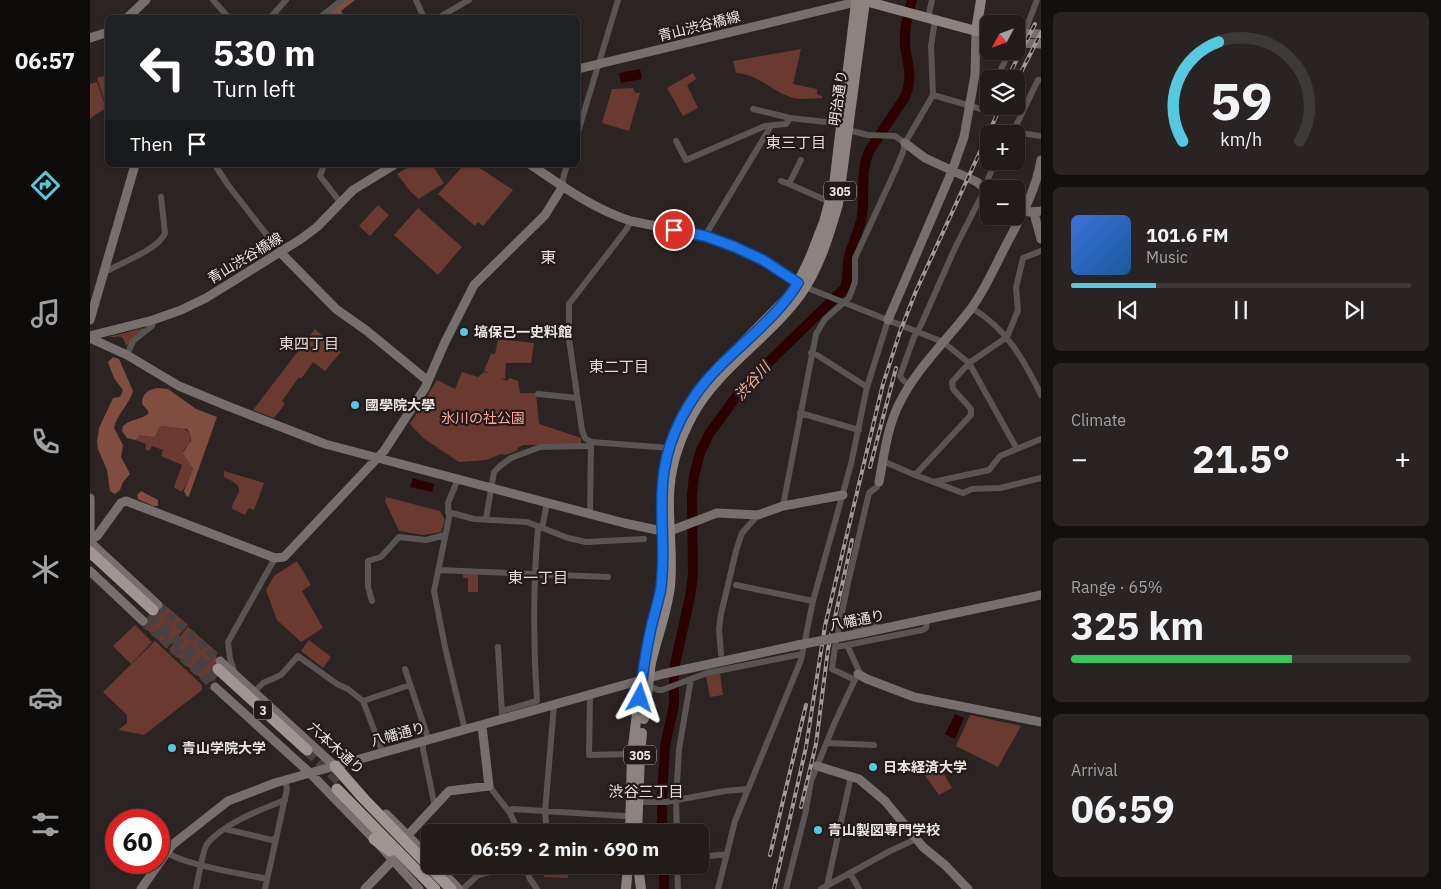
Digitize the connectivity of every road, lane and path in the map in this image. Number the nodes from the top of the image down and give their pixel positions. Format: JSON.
{"nodes":[{"id":1,"x":146,"y":0,"type":"edge"},
{"id":2,"x":213,"y":0,"type":"edge"},
{"id":3,"x":286,"y":0,"type":"edge"},
{"id":4,"x":342,"y":0,"type":"edge"},
{"id":5,"x":416,"y":0,"type":"edge"},
{"id":6,"x":470,"y":0,"type":"edge"},
{"id":7,"x":618,"y":0,"type":"edge"},
{"id":8,"x":932,"y":0,"type":"edge"},
{"id":9,"x":981,"y":0,"type":"edge"},
{"id":10,"x":1037,"y":0,"type":"edge"},
{"id":11,"x":865,"y":1,"type":"edge"},
{"id":12,"x":130,"y":15,"type":"edge"},
{"id":13,"x":226,"y":15,"type":"edge"},
{"id":14,"x":273,"y":15,"type":"edge"},
{"id":15,"x":323,"y":15,"type":"edge"},
{"id":16,"x":423,"y":15,"type":"edge"},
{"id":17,"x":443,"y":15,"type":"edge"},
{"id":18,"x":931,"y":19,"type":"junction"},
{"id":19,"x":1025,"y":23,"type":"edge"},
{"id":20,"x":980,"y":30,"type":"edge"},
{"id":21,"x":976,"y":31,"type":"junction"},
{"id":22,"x":105,"y":33,"type":"edge"},
{"id":23,"x":980,"y":33,"type":"edge"},
{"id":24,"x":1025,"y":33,"type":"edge"},
{"id":25,"x":1041,"y":34,"type":"edge"},
{"id":26,"x":90,"y":38,"type":"edge"},
{"id":27,"x":1025,"y":43,"type":"edge"},
{"id":28,"x":1041,"y":44,"type":"edge"},
{"id":29,"x":598,"y":64,"type":"junction"},
{"id":30,"x":580,"y":68,"type":"edge"},
{"id":31,"x":1041,"y":80,"type":"edge"},
{"id":32,"x":932,"y":95,"type":"junction"},
{"id":33,"x":970,"y":105,"type":"junction"},
{"id":34,"x":753,"y":109,"type":"dead end"},
{"id":35,"x":980,"y":109,"type":"edge"},
{"id":36,"x":790,"y":118,"type":"junction"},
{"id":37,"x":580,"y":125,"type":"edge"},
{"id":38,"x":1016,"y":125,"type":"edge"},
{"id":39,"x":771,"y":126,"type":"junction"},
{"id":40,"x":844,"y":129,"type":"junction"},
{"id":41,"x":1025,"y":134,"type":"edge"},
{"id":42,"x":1041,"y":136,"type":"edge"},
{"id":43,"x":676,"y":141,"type":"dead end"},
{"id":44,"x":905,"y":142,"type":"junction"},
{"id":45,"x":801,"y":160,"type":"dead end"},
{"id":46,"x":1041,"y":160,"type":"edge"},
{"id":47,"x":134,"y":167,"type":"edge"},
{"id":48,"x":217,"y":167,"type":"edge"},
{"id":49,"x":323,"y":167,"type":"edge"},
{"id":50,"x":391,"y":167,"type":"edge"},
{"id":51,"x":534,"y":167,"type":"edge"},
{"id":52,"x":566,"y":167,"type":"edge"},
{"id":53,"x":952,"y":171,"type":"junction"},
{"id":54,"x":781,"y":181,"type":"dead end"},
{"id":55,"x":789,"y":184,"type":"junction"},
{"id":56,"x":980,"y":184,"type":"edge"},
{"id":57,"x":563,"y":186,"type":"junction"},
{"id":58,"x":161,"y":197,"type":"dead end"},
{"id":59,"x":1025,"y":200,"type":"edge"},
{"id":60,"x":340,"y":202,"type":"junction"},
{"id":61,"x":830,"y":202,"type":"junction"},
{"id":62,"x":980,"y":203,"type":"edge"},
{"id":63,"x":1037,"y":212,"type":"edge"},
{"id":64,"x":631,"y":221,"type":"junction"},
{"id":65,"x":1013,"y":225,"type":"edge"},
{"id":66,"x":705,"y":236,"type":"junction"},
{"id":67,"x":1041,"y":238,"type":"edge"},
{"id":68,"x":1041,"y":251,"type":"edge"},
{"id":69,"x":280,"y":252,"type":"junction"},
{"id":70,"x":104,"y":270,"type":"junction"},
{"id":71,"x":801,"y":285,"type":"junction"},
{"id":72,"x":842,"y":303,"type":"junction"},
{"id":73,"x":972,"y":308,"type":"junction"},
{"id":74,"x":90,"y":320,"type":"edge"},
{"id":75,"x":153,"y":320,"type":"junction"},
{"id":76,"x":888,"y":320,"type":"junction"},
{"id":77,"x":917,"y":332,"type":"junction"},
{"id":78,"x":90,"y":337,"type":"edge"},
{"id":79,"x":1007,"y":337,"type":"junction"},
{"id":80,"x":943,"y":342,"type":"junction"},
{"id":81,"x":811,"y":352,"type":"junction"},
{"id":82,"x":127,"y":355,"type":"junction"},
{"id":83,"x":969,"y":363,"type":"junction"},
{"id":84,"x":428,"y":381,"type":"junction"},
{"id":85,"x":909,"y":385,"type":"junction"},
{"id":86,"x":867,"y":386,"type":"junction"},
{"id":87,"x":538,"y":394,"type":"dead end"},
{"id":88,"x":1041,"y":395,"type":"edge"},
{"id":89,"x":577,"y":398,"type":"junction"},
{"id":90,"x":800,"y":414,"type":"junction"},
{"id":91,"x":859,"y":430,"type":"junction"},
{"id":92,"x":1041,"y":439,"type":"edge"},
{"id":93,"x":591,"y":443,"type":"junction"},
{"id":94,"x":670,"y":448,"type":"junction"},
{"id":95,"x":1017,"y":449,"type":"junction"},
{"id":96,"x":378,"y":458,"type":"junction"},
{"id":97,"x":883,"y":460,"type":"junction"},
{"id":98,"x":915,"y":475,"type":"junction"},
{"id":99,"x":458,"y":478,"type":"junction"},
{"id":100,"x":1041,"y":478,"type":"edge"},
{"id":101,"x":879,"y":482,"type":"joint"},
{"id":102,"x":932,"y":482,"type":"junction"},
{"id":103,"x":492,"y":487,"type":"junction"},
{"id":104,"x":843,"y":495,"type":"junction"},
{"id":105,"x":90,"y":498,"type":"edge"},
{"id":106,"x":546,"y":502,"type":"junction"},
{"id":107,"x":783,"y":506,"type":"junction"},
{"id":108,"x":448,"y":512,"type":"junction"},
{"id":109,"x":590,"y":513,"type":"junction"},
{"id":110,"x":758,"y":515,"type":"junction"},
{"id":111,"x":486,"y":519,"type":"junction"},
{"id":112,"x":540,"y":526,"type":"junction"},
{"id":113,"x":666,"y":531,"type":"junction"},
{"id":114,"x":90,"y":532,"type":"edge"},
{"id":115,"x":445,"y":535,"type":"junction"},
{"id":116,"x":644,"y":539,"type":"dead end"},
{"id":117,"x":90,"y":541,"type":"edge"},
{"id":118,"x":90,"y":552,"type":"edge"},
{"id":119,"x":275,"y":558,"type":"junction"},
{"id":120,"x":90,"y":562,"type":"edge"},
{"id":121,"x":438,"y":570,"type":"junction"},
{"id":122,"x":90,"y":571,"type":"edge"},
{"id":123,"x":536,"y":574,"type":"junction"},
{"id":124,"x":608,"y":577,"type":"dead end"},
{"id":125,"x":736,"y":585,"type":"dead end"},
{"id":126,"x":1041,"y":595,"type":"edge"},
{"id":127,"x":372,"y":601,"type":"dead end"},
{"id":128,"x":814,"y":601,"type":"junction"},
{"id":129,"x":151,"y":613,"type":"junction"},
{"id":130,"x":927,"y":620,"type":"junction"},
{"id":131,"x":852,"y":626,"type":"dead end"},
{"id":132,"x":883,"y":630,"type":"junction"},
{"id":133,"x":847,"y":644,"type":"junction"},
{"id":134,"x":835,"y":647,"type":"junction"},
{"id":135,"x":498,"y":648,"type":"dead end"},
{"id":136,"x":721,"y":654,"type":"dead end"},
{"id":137,"x":802,"y":654,"type":"junction"},
{"id":138,"x":405,"y":668,"type":"dead end"},
{"id":139,"x":218,"y":674,"type":"junction"},
{"id":140,"x":236,"y":676,"type":"junction"},
{"id":141,"x":856,"y":677,"type":"junction"},
{"id":142,"x":691,"y":679,"type":"junction"},
{"id":143,"x":647,"y":682,"type":"junction"},
{"id":144,"x":410,"y":684,"type":"junction"},
{"id":145,"x":257,"y":695,"type":"junction"},
{"id":146,"x":590,"y":696,"type":"junction"},
{"id":147,"x":363,"y":702,"type":"junction"},
{"id":148,"x":554,"y":705,"type":"junction"},
{"id":149,"x":503,"y":715,"type":"junction"},
{"id":150,"x":1041,"y":722,"type":"edge"},
{"id":151,"x":482,"y":726,"type":"junction"},
{"id":152,"x":466,"y":730,"type":"junction"},
{"id":153,"x":426,"y":741,"type":"junction"},
{"id":154,"x":827,"y":743,"type":"junction"},
{"id":155,"x":874,"y":745,"type":"dead end"},
{"id":156,"x":305,"y":753,"type":"tunnel mouth"},
{"id":157,"x":383,"y":753,"type":"junction"},
{"id":158,"x":632,"y":754,"type":"junction"},
{"id":159,"x":335,"y":766,"type":"junction"},
{"id":160,"x":817,"y":766,"type":"junction"},
{"id":161,"x":310,"y":773,"type":"junction"},
{"id":162,"x":851,"y":776,"type":"junction"},
{"id":163,"x":285,"y":780,"type":"junction"},
{"id":164,"x":489,"y":786,"type":"junction"},
{"id":165,"x":340,"y":787,"type":"tunnel mouth"},
{"id":166,"x":748,"y":789,"type":"junction"},
{"id":167,"x":285,"y":800,"type":"junction"},
{"id":168,"x":676,"y":800,"type":"junction"},
{"id":169,"x":638,"y":802,"type":"junction"},
{"id":170,"x":435,"y":807,"type":"junction"},
{"id":171,"x":510,"y":812,"type":"junction"},
{"id":172,"x":545,"y":812,"type":"junction"},
{"id":173,"x":630,"y":813,"type":"junction"},
{"id":174,"x":515,"y":824,"type":"edge"},
{"id":175,"x":546,"y":824,"type":"edge"},
{"id":176,"x":630,"y":824,"type":"edge"},
{"id":177,"x":637,"y":824,"type":"edge"},
{"id":178,"x":677,"y":824,"type":"edge"},
{"id":179,"x":226,"y":829,"type":"junction"},
{"id":180,"x":276,"y":838,"type":"junction"},
{"id":181,"x":374,"y":839,"type":"joint"},
{"id":182,"x":916,"y":839,"type":"junction"},
{"id":183,"x":399,"y":846,"type":"junction"},
{"id":184,"x":170,"y":848,"type":"edge"},
{"id":185,"x":170,"y":854,"type":"edge"},
{"id":186,"x":726,"y":854,"type":"junction"},
{"id":187,"x":421,"y":855,"type":"edge"},
{"id":188,"x":709,"y":856,"type":"edge"},
{"id":189,"x":201,"y":864,"type":"junction"},
{"id":190,"x":850,"y":873,"type":"junction"},
{"id":191,"x":152,"y":874,"type":"edge"},
{"id":192,"x":445,"y":874,"type":"edge"},
{"id":193,"x":482,"y":874,"type":"edge"},
{"id":194,"x":528,"y":874,"type":"edge"},
{"id":195,"x":627,"y":874,"type":"edge"},
{"id":196,"x":639,"y":874,"type":"edge"},
{"id":197,"x":677,"y":874,"type":"edge"},
{"id":198,"x":267,"y":880,"type":"junction"},
{"id":199,"x":824,"y":887,"type":"edge"},
{"id":200,"x":142,"y":889,"type":"edge"},
{"id":201,"x":196,"y":889,"type":"edge"},
{"id":202,"x":265,"y":889,"type":"edge"},
{"id":203,"x":365,"y":889,"type":"edge"},
{"id":204,"x":419,"y":889,"type":"edge"},
{"id":205,"x":427,"y":889,"type":"edge"},
{"id":206,"x":435,"y":889,"type":"edge"},
{"id":207,"x":445,"y":889,"type":"edge"},
{"id":208,"x":451,"y":889,"type":"edge"},
{"id":209,"x":461,"y":889,"type":"edge"},
{"id":210,"x":537,"y":889,"type":"edge"},
{"id":211,"x":626,"y":889,"type":"edge"},
{"id":212,"x":641,"y":889,"type":"edge"},
{"id":213,"x":678,"y":889,"type":"edge"},
{"id":214,"x":718,"y":889,"type":"edge"},
{"id":215,"x":786,"y":889,"type":"edge"},
{"id":216,"x":859,"y":889,"type":"edge"},
{"id":217,"x":968,"y":889,"type":"edge"}],
"edges":[{"from":1,"to":12,"type":"street"},
{"from":2,"to":13,"type":"street"},
{"from":3,"to":14,"type":"street"},
{"from":4,"to":15,"type":"street"},
{"from":5,"to":16,"type":"street"},
{"from":6,"to":17,"type":"street"},
{"from":7,"to":29,"type":"street"},
{"from":8,"to":18,"type":"street"},
{"from":9,"to":21,"type":"main road"},
{"from":10,"to":19,"type":"street"},
{"from":11,"to":18,"type":"main road"},
{"from":11,"to":29,"type":"street","name":"青山渋谷橋線"},
{"from":11,"to":40,"type":"main road","name":"明治通り","number":"305"},
{"from":18,"to":21,"type":"main road"},
{"from":18,"to":32,"type":"street"},
{"from":20,"to":21,"type":"street"},
{"from":21,"to":23,"type":"street"},
{"from":21,"to":33,"type":"street"},
{"from":22,"to":26,"type":"street"},
{"from":24,"to":25,"type":"street"},
{"from":27,"to":28,"type":"street"},
{"from":29,"to":30,"type":"street","name":"青山渋谷橋線"},
{"from":29,"to":37,"type":"street"},
{"from":31,"to":38,"type":"street"},
{"from":32,"to":33,"type":"street"},
{"from":32,"to":44,"type":"street"},
{"from":33,"to":35,"type":"street"},
{"from":33,"to":53,"type":"street"},
{"from":34,"to":36,"type":"street"},
{"from":36,"to":39,"type":"street"},
{"from":36,"to":40,"type":"street"},
{"from":39,"to":43,"type":"street"},
{"from":39,"to":66,"type":"street"},
{"from":40,"to":44,"type":"street"},
{"from":40,"to":61,"type":"main road","name":"明治通り","number":"305"},
{"from":40,"to":71,"type":"main road","name":"明治通り","number":"305"},
{"from":41,"to":42,"type":"street"},
{"from":44,"to":53,"type":"street"},
{"from":44,"to":72,"type":"street"},
{"from":45,"to":55,"type":"street"},
{"from":46,"to":59,"type":"street"},
{"from":47,"to":70,"type":"street"},
{"from":48,"to":69,"type":"street"},
{"from":49,"to":60,"type":"street"},
{"from":50,"to":60,"type":"street","name":"青山渋谷橋線"},
{"from":51,"to":57,"type":"street"},
{"from":52,"to":57,"type":"street"},
{"from":53,"to":56,"type":"street"},
{"from":53,"to":76,"type":"street"},
{"from":54,"to":55,"type":"street"},
{"from":55,"to":61,"type":"street"},
{"from":57,"to":64,"type":"street"},
{"from":57,"to":84,"type":"street"},
{"from":58,"to":70,"type":"street"},
{"from":60,"to":69,"type":"street","name":"青山渋谷橋線"},
{"from":61,"to":71,"type":"main road","name":"明治通り","number":"305"},
{"from":62,"to":77,"type":"street"},
{"from":63,"to":67,"type":"street"},
{"from":64,"to":66,"type":"street"},
{"from":64,"to":89,"type":"street"},
{"from":65,"to":73,"type":"street"},
{"from":66,"to":71,"type":"street"},
{"from":68,"to":79,"type":"street"},
{"from":69,"to":75,"type":"street","name":"青山渋谷橋線"},
{"from":69,"to":84,"type":"street"},
{"from":70,"to":74,"type":"street"},
{"from":71,"to":72,"type":"street"},
{"from":71,"to":94,"type":"main road","name":"明治通り","number":"305"},
{"from":71,"to":113,"type":"main road","name":"明治通り","number":"305"},
{"from":72,"to":76,"type":"street"},
{"from":72,"to":81,"type":"street"},
{"from":73,"to":79,"type":"street"},
{"from":73,"to":80,"type":"street"},
{"from":75,"to":78,"type":"street","name":"青山渋谷橋線"},
{"from":75,"to":82,"type":"street"},
{"from":76,"to":77,"type":"street"},
{"from":76,"to":86,"type":"street"},
{"from":77,"to":80,"type":"street"},
{"from":77,"to":85,"type":"street"},
{"from":78,"to":82,"type":"street"},
{"from":79,"to":83,"type":"street"},
{"from":79,"to":88,"type":"street"},
{"from":80,"to":83,"type":"street"},
{"from":80,"to":85,"type":"street"},
{"from":81,"to":86,"type":"street"},
{"from":81,"to":90,"type":"street"},
{"from":82,"to":96,"type":"street"},
{"from":83,"to":95,"type":"street"},
{"from":83,"to":98,"type":"street"},
{"from":84,"to":96,"type":"street"},
{"from":85,"to":97,"type":"street"},
{"from":86,"to":91,"type":"street"},
{"from":87,"to":89,"type":"street"},
{"from":89,"to":93,"type":"street"},
{"from":90,"to":91,"type":"street"},
{"from":90,"to":107,"type":"street"},
{"from":91,"to":104,"type":"street"},
{"from":92,"to":95,"type":"street"},
{"from":93,"to":94,"type":"street"},
{"from":93,"to":103,"type":"street"},
{"from":93,"to":109,"type":"street"},
{"from":94,"to":113,"type":"main road","name":"明治通り","number":"305"},
{"from":95,"to":102,"type":"street"},
{"from":96,"to":99,"type":"street"},
{"from":96,"to":119,"type":"street"},
{"from":97,"to":98,"type":"street"},
{"from":97,"to":101,"type":"street"},
{"from":98,"to":102,"type":"street"},
{"from":99,"to":103,"type":"street"},
{"from":99,"to":108,"type":"street"},
{"from":100,"to":102,"type":"street"},
{"from":101,"to":134,"type":"street"},
{"from":103,"to":106,"type":"street"},
{"from":103,"to":111,"type":"street"},
{"from":104,"to":107,"type":"street"},
{"from":104,"to":128,"type":"street"},
{"from":105,"to":114,"type":"street"},
{"from":106,"to":109,"type":"street"},
{"from":106,"to":112,"type":"street"},
{"from":107,"to":110,"type":"street"},
{"from":108,"to":111,"type":"street"},
{"from":108,"to":115,"type":"street"},
{"from":109,"to":113,"type":"street"},
{"from":110,"to":113,"type":"street"},
{"from":110,"to":136,"type":"street"},
{"from":111,"to":112,"type":"street"},
{"from":112,"to":116,"type":"street"},
{"from":112,"to":123,"type":"street"},
{"from":113,"to":143,"type":"main road","name":"明治通り","number":"305"},
{"from":115,"to":121,"type":"street"},
{"from":115,"to":127,"type":"street"},
{"from":117,"to":119,"type":"street"},
{"from":117,"to":129,"type":"street"},
{"from":118,"to":129,"type":"highway"},
{"from":119,"to":140,"type":"street"},
{"from":120,"to":129,"type":"highway"},
{"from":121,"to":123,"type":"street"},
{"from":121,"to":152,"type":"street"},
{"from":122,"to":129,"type":"street"},
{"from":123,"to":124,"type":"street"},
{"from":123,"to":149,"type":"street"},
{"from":125,"to":128,"type":"street"},
{"from":126,"to":130,"type":"street","name":"八幡通り"},
{"from":128,"to":137,"type":"street"},
{"from":130,"to":132,"type":"street","name":"八幡通り"},
{"from":130,"to":133,"type":"street"},
{"from":131,"to":132,"type":"street"},
{"from":132,"to":143,"type":"street","name":"八幡通り","bridge":true},
{"from":133,"to":134,"type":"street"},
{"from":133,"to":141,"type":"street"},
{"from":134,"to":141,"type":"street"},
{"from":135,"to":149,"type":"street"},
{"from":137,"to":142,"type":"street"},
{"from":137,"to":166,"type":"street"},
{"from":138,"to":144,"type":"street"},
{"from":139,"to":140,"type":"street","name":"六本木通り"},
{"from":139,"to":156,"type":"highway","number":"3"},
{"from":139,"to":161,"type":"street"},
{"from":140,"to":145,"type":"street","name":"六本木通り"},
{"from":141,"to":150,"type":"street"},
{"from":141,"to":154,"type":"street"},
{"from":142,"to":143,"type":"street"},
{"from":142,"to":168,"type":"street"},
{"from":143,"to":146,"type":"street","name":"八幡通り"},
{"from":143,"to":158,"type":"main road","name":"明治通り","number":"305"},
{"from":143,"to":169,"type":"main road","name":"明治通り","number":"305"},
{"from":144,"to":147,"type":"street"},
{"from":144,"to":153,"type":"street"},
{"from":145,"to":147,"type":"street"},
{"from":145,"to":159,"type":"street","name":"六本木通り"},
{"from":146,"to":148,"type":"street","name":"八幡通り"},
{"from":146,"to":158,"type":"street"},
{"from":147,"to":157,"type":"street"},
{"from":148,"to":149,"type":"street","name":"八幡通り"},
{"from":148,"to":172,"type":"street"},
{"from":149,"to":151,"type":"street","name":"八幡通り"},
{"from":151,"to":152,"type":"street","name":"八幡通り"},
{"from":151,"to":164,"type":"street"},
{"from":152,"to":153,"type":"street","name":"八幡通り"},
{"from":153,"to":157,"type":"street","name":"八幡通り"},
{"from":153,"to":170,"type":"street"},
{"from":154,"to":155,"type":"street"},
{"from":154,"to":160,"type":"street"},
{"from":157,"to":159,"type":"street","name":"八幡通り"},
{"from":158,"to":173,"type":"main road","name":"明治通り","number":"305"},
{"from":159,"to":161,"type":"street","name":"八幡通り"},
{"from":159,"to":183,"type":"highway"},
{"from":160,"to":162,"type":"street"},
{"from":160,"to":215,"type":"street"},
{"from":161,"to":163,"type":"street","name":"八幡通り"},
{"from":161,"to":181,"type":"street"},
{"from":162,"to":182,"type":"street"},
{"from":162,"to":199,"type":"street"},
{"from":163,"to":167,"type":"street"},
{"from":163,"to":184,"type":"street","name":"八幡通り"},
{"from":164,"to":170,"type":"street"},
{"from":164,"to":171,"type":"street"},
{"from":165,"to":183,"type":"highway"},
{"from":166,"to":168,"type":"street"},
{"from":166,"to":186,"type":"street"},
{"from":167,"to":179,"type":"street"},
{"from":167,"to":180,"type":"street"},
{"from":168,"to":169,"type":"street"},
{"from":168,"to":178,"type":"street"},
{"from":169,"to":177,"type":"main road","name":"明治通り","number":"305"},
{"from":170,"to":183,"type":"street"},
{"from":171,"to":172,"type":"street"},
{"from":171,"to":174,"type":"street"},
{"from":172,"to":173,"type":"street"},
{"from":172,"to":175,"type":"street"},
{"from":173,"to":176,"type":"main road","name":"明治通り","number":"305"},
{"from":179,"to":180,"type":"street"},
{"from":179,"to":189,"type":"street"},
{"from":180,"to":198,"type":"street"},
{"from":181,"to":183,"type":"highway"},
{"from":182,"to":190,"type":"street"},
{"from":182,"to":217,"type":"street"},
{"from":183,"to":187,"type":"street"},
{"from":183,"to":203,"type":"street"},
{"from":183,"to":204,"type":"street"},
{"from":183,"to":205,"type":"highway"},
{"from":183,"to":206,"type":"highway"},
{"from":183,"to":207,"type":"highway"},
{"from":183,"to":208,"type":"highway"},
{"from":185,"to":189,"type":"street"},
{"from":186,"to":188,"type":"street"},
{"from":186,"to":214,"type":"street"},
{"from":189,"to":198,"type":"street"},
{"from":189,"to":201,"type":"street"},
{"from":190,"to":199,"type":"street"},
{"from":190,"to":216,"type":"street"},
{"from":191,"to":200,"type":"street","name":"八幡通り"},
{"from":192,"to":209,"type":"street"},
{"from":193,"to":209,"type":"street"},
{"from":194,"to":210,"type":"street"},
{"from":195,"to":211,"type":"main road"},
{"from":196,"to":212,"type":"main road"},
{"from":197,"to":213,"type":"street"},
{"from":198,"to":202,"type":"street"}]}
